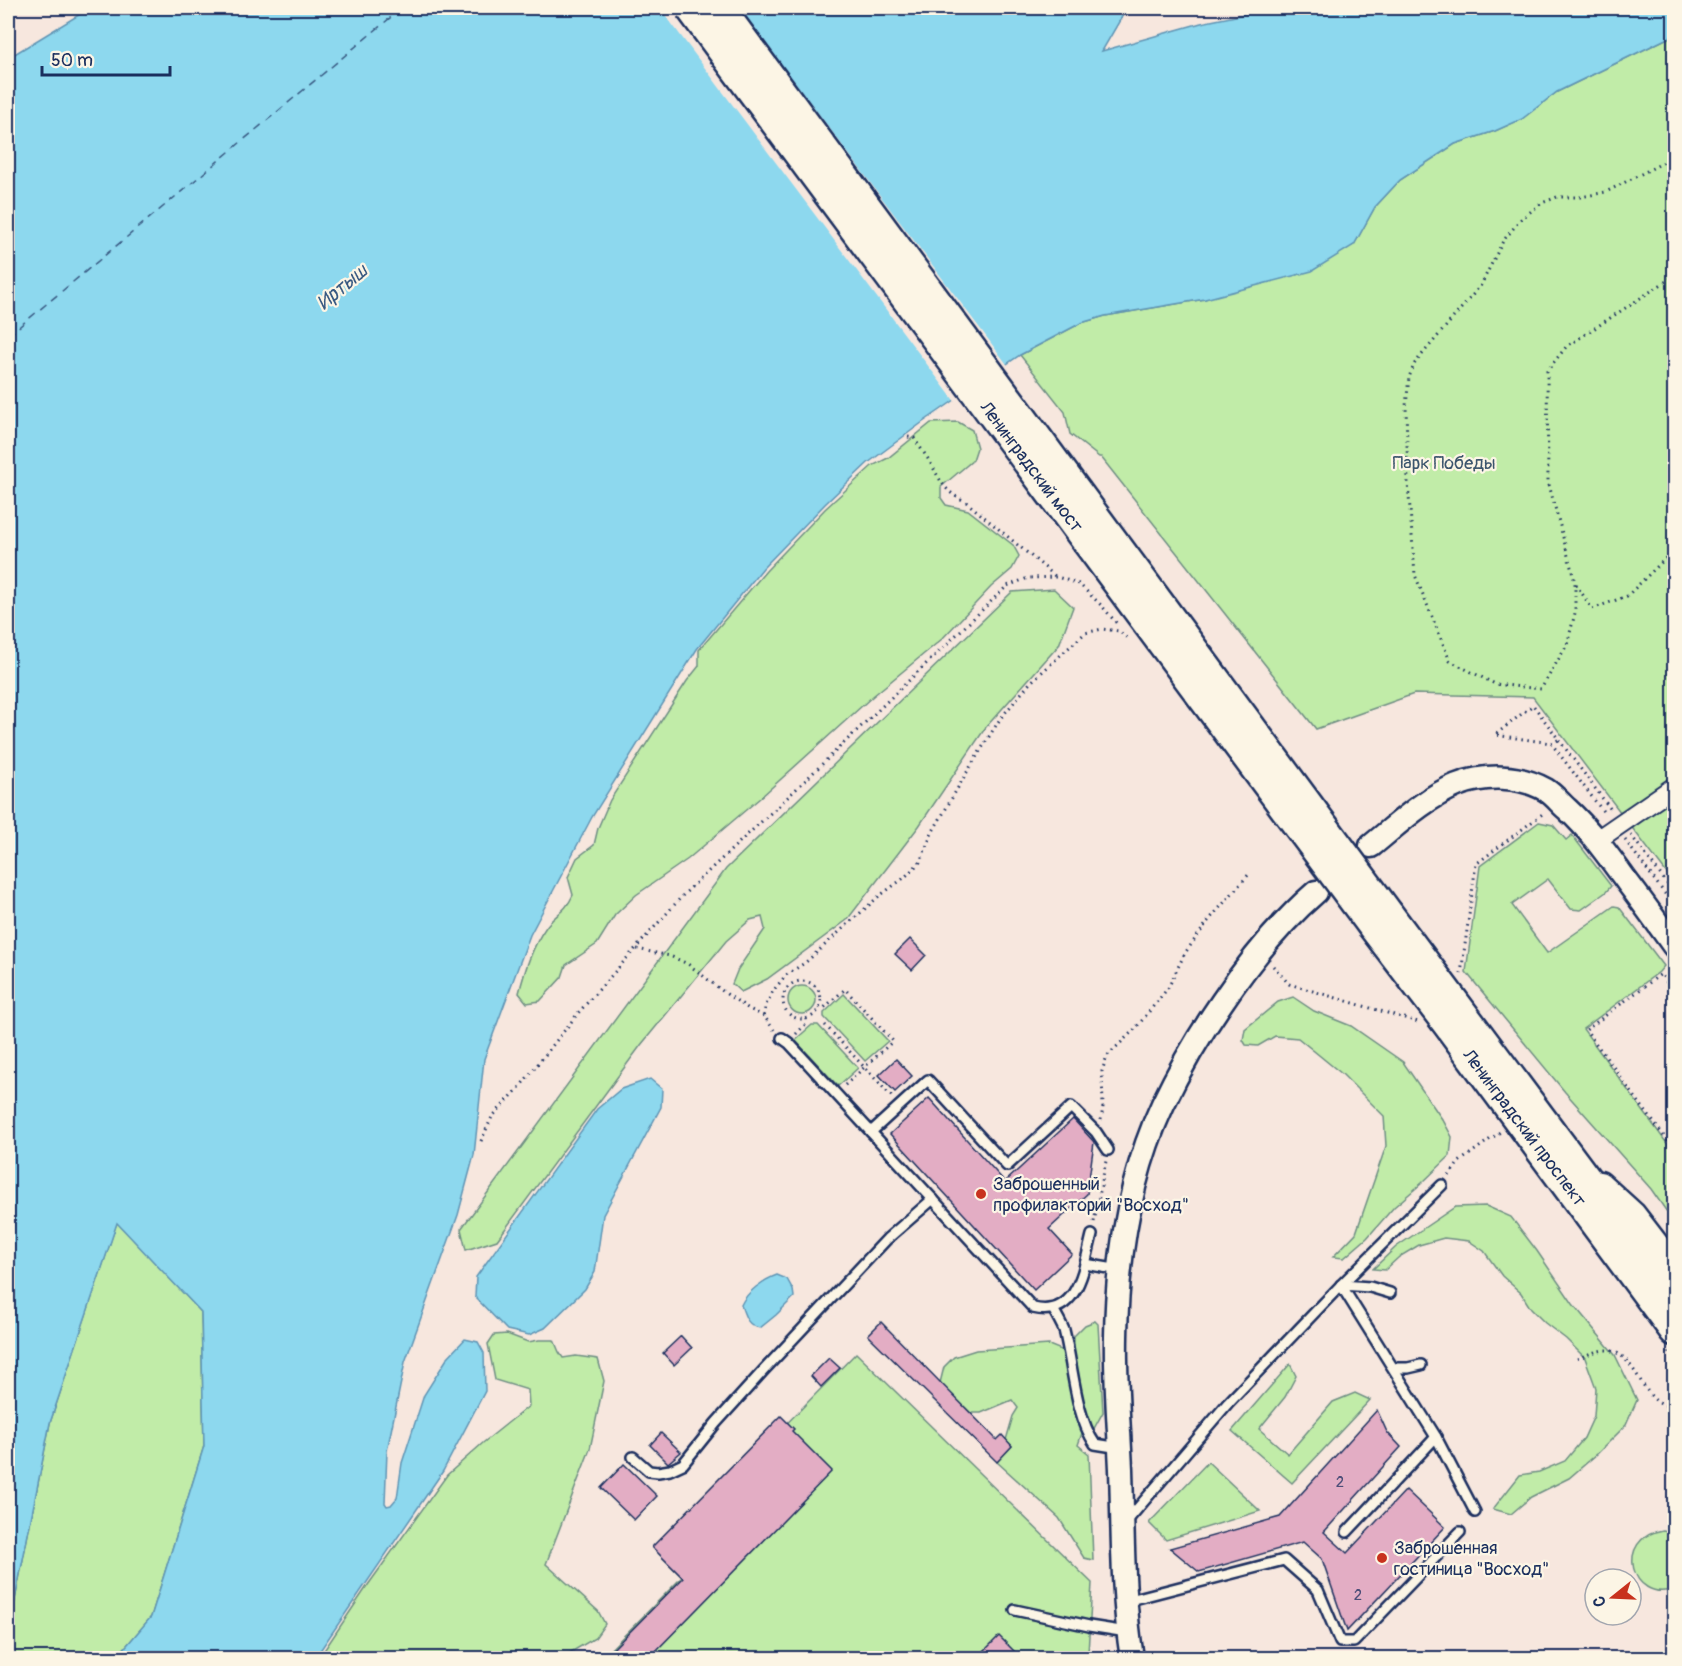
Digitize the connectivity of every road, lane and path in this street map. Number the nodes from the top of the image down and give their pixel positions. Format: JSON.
{"nodes":[{"id":1,"x":690,"y":8,"type":"edge"},
{"id":2,"x":720,"y":8,"type":"edge"},
{"id":3,"x":1674,"y":157,"type":"edge"},
{"id":4,"x":1674,"y":276,"type":"edge"},
{"id":5,"x":908,"y":437,"type":"dead end"},
{"id":6,"x":1674,"y":550,"type":"edge"},
{"id":7,"x":1057,"y":577,"type":"junction"},
{"id":8,"x":1575,"y":582,"type":"junction"},
{"id":9,"x":1558,"y":740,"type":"junction"},
{"id":10,"x":1674,"y":787,"type":"edge"},
{"id":11,"x":1541,"y":805,"type":"dead end"},
{"id":12,"x":1621,"y":822,"type":"junction"},
{"id":13,"x":1597,"y":840,"type":"junction"},
{"id":14,"x":1371,"y":846,"type":"dead end"},
{"id":15,"x":1249,"y":874,"type":"dead end"},
{"id":16,"x":1316,"y":892,"type":"dead end"},
{"id":17,"x":1674,"y":893,"type":"edge"},
{"id":18,"x":1381,"y":920,"type":"junction"},
{"id":19,"x":1674,"y":946,"type":"edge"},
{"id":20,"x":637,"y":949,"type":"junction"},
{"id":21,"x":1268,"y":960,"type":"dead end"},
{"id":22,"x":1460,"y":982,"type":"dead end"},
{"id":23,"x":1674,"y":992,"type":"edge"},
{"id":24,"x":819,"y":1007,"type":"junction"},
{"id":25,"x":764,"y":1016,"type":"junction"},
{"id":26,"x":806,"y":1018,"type":"junction"},
{"id":27,"x":1425,"y":1024,"type":"dead end"},
{"id":28,"x":769,"y":1025,"type":"dead end"},
{"id":29,"x":825,"y":1025,"type":"dead end"},
{"id":30,"x":785,"y":1040,"type":"joint"},
{"id":31,"x":864,"y":1067,"type":"junction"},
{"id":32,"x":836,"y":1094,"type":"junction"},
{"id":33,"x":900,"y":1106,"type":"junction"},
{"id":34,"x":1503,"y":1130,"type":"dead end"},
{"id":35,"x":871,"y":1132,"type":"junction"},
{"id":36,"x":1096,"y":1132,"type":"junction"},
{"id":37,"x":480,"y":1141,"type":"dead end"},
{"id":38,"x":1108,"y":1150,"type":"joint"},
{"id":39,"x":1674,"y":1150,"type":"edge"},
{"id":40,"x":1569,"y":1155,"type":"junction"},
{"id":41,"x":1459,"y":1162,"type":"dead end"},
{"id":42,"x":1442,"y":1185,"type":"dead end"},
{"id":43,"x":933,"y":1199,"type":"junction"},
{"id":44,"x":1092,"y":1235,"type":"joint"},
{"id":45,"x":1084,"y":1264,"type":"junction"},
{"id":46,"x":1674,"y":1266,"type":"edge"},
{"id":47,"x":1120,"y":1270,"type":"junction"},
{"id":48,"x":1341,"y":1285,"type":"junction"},
{"id":49,"x":1390,"y":1293,"type":"dead end"},
{"id":50,"x":1674,"y":1296,"type":"edge"},
{"id":51,"x":1053,"y":1309,"type":"junction"},
{"id":52,"x":1674,"y":1331,"type":"edge"},
{"id":53,"x":1577,"y":1359,"type":"dead end"},
{"id":54,"x":1420,"y":1365,"type":"dead end"},
{"id":55,"x":1394,"y":1368,"type":"junction"},
{"id":56,"x":1674,"y":1404,"type":"edge"},
{"id":57,"x":1436,"y":1437,"type":"junction"},
{"id":58,"x":1124,"y":1442,"type":"junction"},
{"id":59,"x":633,"y":1457,"type":"dead end"},
{"id":60,"x":1475,"y":1512,"type":"dead end"},
{"id":61,"x":1123,"y":1525,"type":"junction"},
{"id":62,"x":1347,"y":1532,"type":"dead end"},
{"id":63,"x":1460,"y":1533,"type":"dead end"},
{"id":64,"x":1126,"y":1601,"type":"junction"},
{"id":65,"x":1015,"y":1610,"type":"dead end"},
{"id":66,"x":1128,"y":1632,"type":"junction"},
{"id":67,"x":1132,"y":1659,"type":"edge"}],
"edges":[{"from":1,"to":18,"type":"main road","name":"Ленинградский мост","bridge":true},
{"from":2,"to":18,"type":"main road","name":"Ленинградский мост","bridge":true},
{"from":3,"to":8,"type":"path"},
{"from":4,"to":8,"type":"path"},
{"from":5,"to":7,"type":"path"},
{"from":6,"to":8,"type":"path"},
{"from":7,"to":20,"type":"path"},
{"from":7,"to":25,"type":"path"},
{"from":9,"to":9,"type":"path"},
{"from":9,"to":12,"type":"path"},
{"from":10,"to":12,"type":"street"},
{"from":11,"to":22,"type":"path"},
{"from":12,"to":13,"type":"street"},
{"from":12,"to":17,"type":"path"},
{"from":13,"to":14,"type":"street"},
{"from":13,"to":19,"type":"street"},
{"from":15,"to":36,"type":"path"},
{"from":16,"to":47,"type":"street"},
{"from":18,"to":40,"type":"main road","name":"Ленинградский проспект"},
{"from":18,"to":52,"type":"main road","name":"Ленинградский проспект"},
{"from":20,"to":25,"type":"path"},
{"from":20,"to":37,"type":"path"},
{"from":21,"to":27,"type":"path"},
{"from":23,"to":39,"type":"path"},
{"from":24,"to":26,"type":"path"},
{"from":24,"to":26,"type":"path"},
{"from":24,"to":31,"type":"path"},
{"from":25,"to":28,"type":"path"},
{"from":26,"to":30,"type":"path"},
{"from":29,"to":31,"type":"path"},
{"from":30,"to":32,"type":"lane"},
{"from":31,"to":32,"type":"path"},
{"from":31,"to":33,"type":"path"},
{"from":32,"to":35,"type":"lane"},
{"from":33,"to":35,"type":"lane"},
{"from":33,"to":36,"type":"lane"},
{"from":34,"to":41,"type":"path"},
{"from":35,"to":43,"type":"lane"},
{"from":36,"to":38,"type":"lane"},
{"from":38,"to":44,"type":"path"},
{"from":40,"to":46,"type":"street"},
{"from":40,"to":50,"type":"main road","name":"Ленинградский проспект"},
{"from":42,"to":48,"type":"lane"},
{"from":43,"to":51,"type":"lane"},
{"from":43,"to":59,"type":"lane"},
{"from":44,"to":45,"type":"lane"},
{"from":45,"to":47,"type":"lane"},
{"from":45,"to":51,"type":"lane"},
{"from":47,"to":58,"type":"street"},
{"from":48,"to":49,"type":"lane"},
{"from":48,"to":55,"type":"lane"},
{"from":48,"to":61,"type":"lane"},
{"from":51,"to":58,"type":"lane"},
{"from":53,"to":56,"type":"path"},
{"from":54,"to":55,"type":"lane"},
{"from":55,"to":57,"type":"lane"},
{"from":57,"to":60,"type":"lane"},
{"from":57,"to":62,"type":"lane"},
{"from":58,"to":61,"type":"street"},
{"from":61,"to":64,"type":"street"},
{"from":63,"to":64,"type":"lane"},
{"from":64,"to":66,"type":"street"},
{"from":65,"to":66,"type":"lane"},
{"from":66,"to":67,"type":"street"}]}
